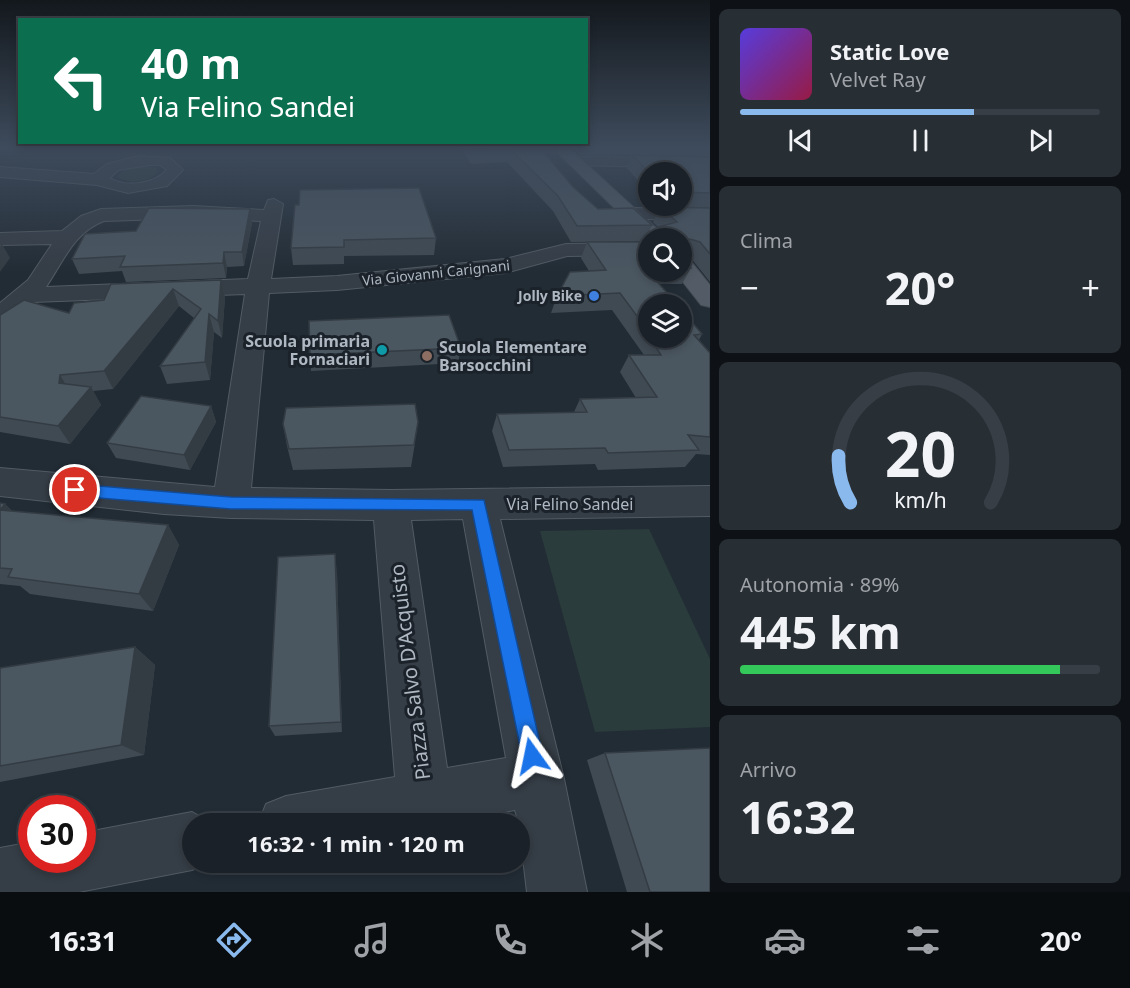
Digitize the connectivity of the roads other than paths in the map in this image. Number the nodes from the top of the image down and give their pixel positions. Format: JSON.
{"nodes":[{"id":1,"x":607,"y":190,"type":"edge"},
{"id":2,"x":634,"y":214,"type":"junction"},
{"id":3,"x":710,"y":216,"type":"edge"},
{"id":4,"x":647,"y":228,"type":"edge"},
{"id":5,"x":67,"y":237,"type":"junction"},
{"id":6,"x":0,"y":239,"type":"edge"},
{"id":7,"x":638,"y":249,"type":"edge"},
{"id":8,"x":692,"y":278,"type":"edge"},
{"id":9,"x":258,"y":286,"type":"junction"},
{"id":10,"x":27,"y":295,"type":"junction"},
{"id":11,"x":710,"y":300,"type":"edge"},
{"id":12,"x":0,"y":314,"type":"edge"},
{"id":13,"x":0,"y":482,"type":"edge"},
{"id":14,"x":710,"y":501,"type":"edge"},
{"id":15,"x":231,"y":503,"type":"junction"},
{"id":16,"x":478,"y":504,"type":"junction"},
{"id":17,"x":391,"y":505,"type":"junction"},
{"id":18,"x":537,"y":779,"type":"junction"},
{"id":19,"x":424,"y":797,"type":"junction"},
{"id":20,"x":342,"y":813,"type":"edge"},
{"id":21,"x":182,"y":843,"type":"edge"},
{"id":22,"x":0,"y":878,"type":"edge"},
{"id":23,"x":557,"y":892,"type":"edge"}],
"edges":[{"from":1,"to":2,"type":"main road"},
{"from":2,"to":3,"type":"street"},
{"from":2,"to":4,"type":"main road"},
{"from":5,"to":6,"type":"street"},
{"from":5,"to":9,"type":"street"},
{"from":5,"to":10,"type":"street"},
{"from":7,"to":9,"type":"street","name":"Via Giovanni Carignani"},
{"from":8,"to":11,"type":"main road"},
{"from":9,"to":10,"type":"street","name":"Via Giovanni Carignani"},
{"from":9,"to":15,"type":"street"},
{"from":10,"to":12,"type":"street"},
{"from":13,"to":15,"type":"street","name":"Via Felino Sandei"},
{"from":14,"to":16,"type":"street","name":"Via Felino Sandei"},
{"from":15,"to":17,"type":"street","name":"Via Felino Sandei"},
{"from":16,"to":17,"type":"street","name":"Via Felino Sandei"},
{"from":16,"to":18,"type":"street"},
{"from":17,"to":19,"type":"street","name":"Piazza Salvo D'Acquisto"},
{"from":18,"to":19,"type":"street","name":"Piazza Salvo D'Acquisto"},
{"from":18,"to":23,"type":"street"},
{"from":19,"to":20,"type":"street"},
{"from":21,"to":22,"type":"street"}]}
